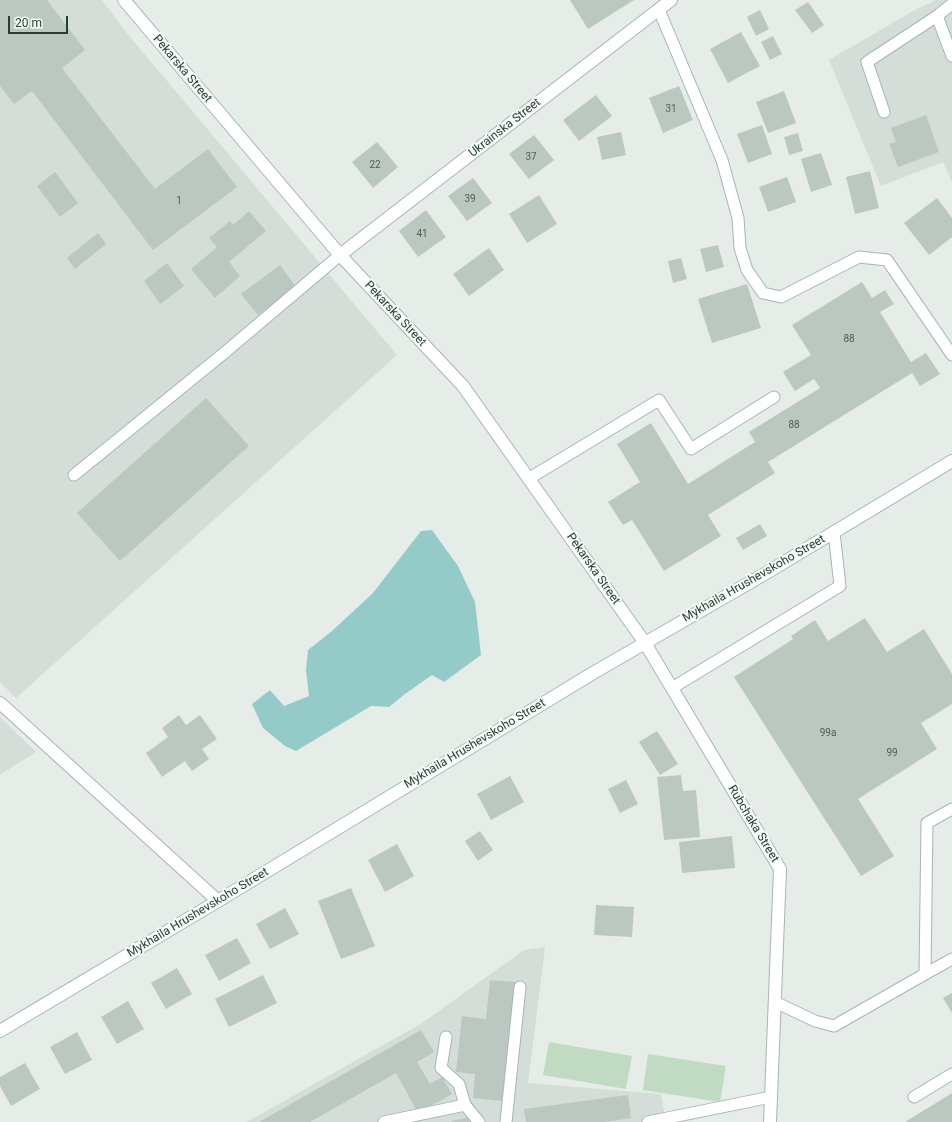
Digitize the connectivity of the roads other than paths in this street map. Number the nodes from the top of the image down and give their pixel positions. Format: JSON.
{"nodes":[{"id":1,"x":124,"y":0,"type":"edge"},
{"id":2,"x":671,"y":0,"type":"edge"},
{"id":3,"x":952,"y":4,"type":"edge"},
{"id":4,"x":659,"y":10,"type":"junction"},
{"id":5,"x":937,"y":16,"type":"junction"},
{"id":6,"x":952,"y":56,"type":"edge"},
{"id":7,"x":884,"y":112,"type":"dead end"},
{"id":8,"x":340,"y":255,"type":"junction"},
{"id":9,"x":952,"y":355,"type":"edge"},
{"id":10,"x":774,"y":397,"type":"dead end"},
{"id":11,"x":952,"y":461,"type":"edge"},
{"id":12,"x":74,"y":475,"type":"dead end"},
{"id":13,"x":528,"y":479,"type":"junction"},
{"id":14,"x":834,"y":532,"type":"junction"},
{"id":15,"x":645,"y":643,"type":"junction"},
{"id":16,"x":672,"y":688,"type":"junction"},
{"id":17,"x":0,"y":703,"type":"edge"},
{"id":18,"x":952,"y":809,"type":"edge"},
{"id":19,"x":218,"y":901,"type":"junction"},
{"id":20,"x":952,"y":959,"type":"edge"},
{"id":21,"x":925,"y":974,"type":"junction"},
{"id":22,"x":520,"y":986,"type":"dead end"},
{"id":23,"x":775,"y":1002,"type":"junction"},
{"id":24,"x":0,"y":1031,"type":"edge"},
{"id":25,"x":446,"y":1037,"type":"dead end"},
{"id":26,"x":952,"y":1074,"type":"edge"},
{"id":27,"x":771,"y":1097,"type":"junction"},
{"id":28,"x":914,"y":1097,"type":"dead end"},
{"id":29,"x":465,"y":1105,"type":"junction"},
{"id":30,"x":384,"y":1122,"type":"edge"},
{"id":31,"x":479,"y":1122,"type":"edge"},
{"id":32,"x":506,"y":1122,"type":"edge"},
{"id":33,"x":648,"y":1122,"type":"edge"},
{"id":34,"x":770,"y":1122,"type":"edge"}],
"edges":[{"from":1,"to":8,"type":"street","name":"Pekarska Street"},
{"from":2,"to":4,"type":"street","name":"Ukrainska Street"},
{"from":3,"to":5,"type":"lane"},
{"from":4,"to":8,"type":"street","name":"Ukrainska Street"},
{"from":4,"to":9,"type":"lane"},
{"from":5,"to":6,"type":"lane"},
{"from":5,"to":7,"type":"lane"},
{"from":8,"to":12,"type":"lane"},
{"from":8,"to":13,"type":"street","name":"Pekarska Street"},
{"from":10,"to":13,"type":"lane"},
{"from":11,"to":14,"type":"street","name":"Mykhaila Hrushevskoho Street"},
{"from":13,"to":15,"type":"street","name":"Pekarska Street"},
{"from":14,"to":15,"type":"street","name":"Mykhaila Hrushevskoho Street"},
{"from":14,"to":16,"type":"lane"},
{"from":15,"to":16,"type":"street","name":"Rubchaka Street"},
{"from":15,"to":19,"type":"street","name":"Mykhaila Hrushevskoho Street"},
{"from":16,"to":23,"type":"street","name":"Rubchaka Street"},
{"from":17,"to":19,"type":"street"},
{"from":18,"to":21,"type":"lane"},
{"from":19,"to":24,"type":"street","name":"Mykhaila Hrushevskoho Street"},
{"from":20,"to":21,"type":"lane"},
{"from":21,"to":23,"type":"lane"},
{"from":22,"to":32,"type":"lane"},
{"from":23,"to":27,"type":"street","name":"Rubchaka Street"},
{"from":25,"to":29,"type":"lane"},
{"from":26,"to":28,"type":"lane"},
{"from":27,"to":33,"type":"lane"},
{"from":27,"to":34,"type":"street","name":"Rubchaka Street"},
{"from":29,"to":30,"type":"lane"},
{"from":29,"to":31,"type":"lane"}]}
